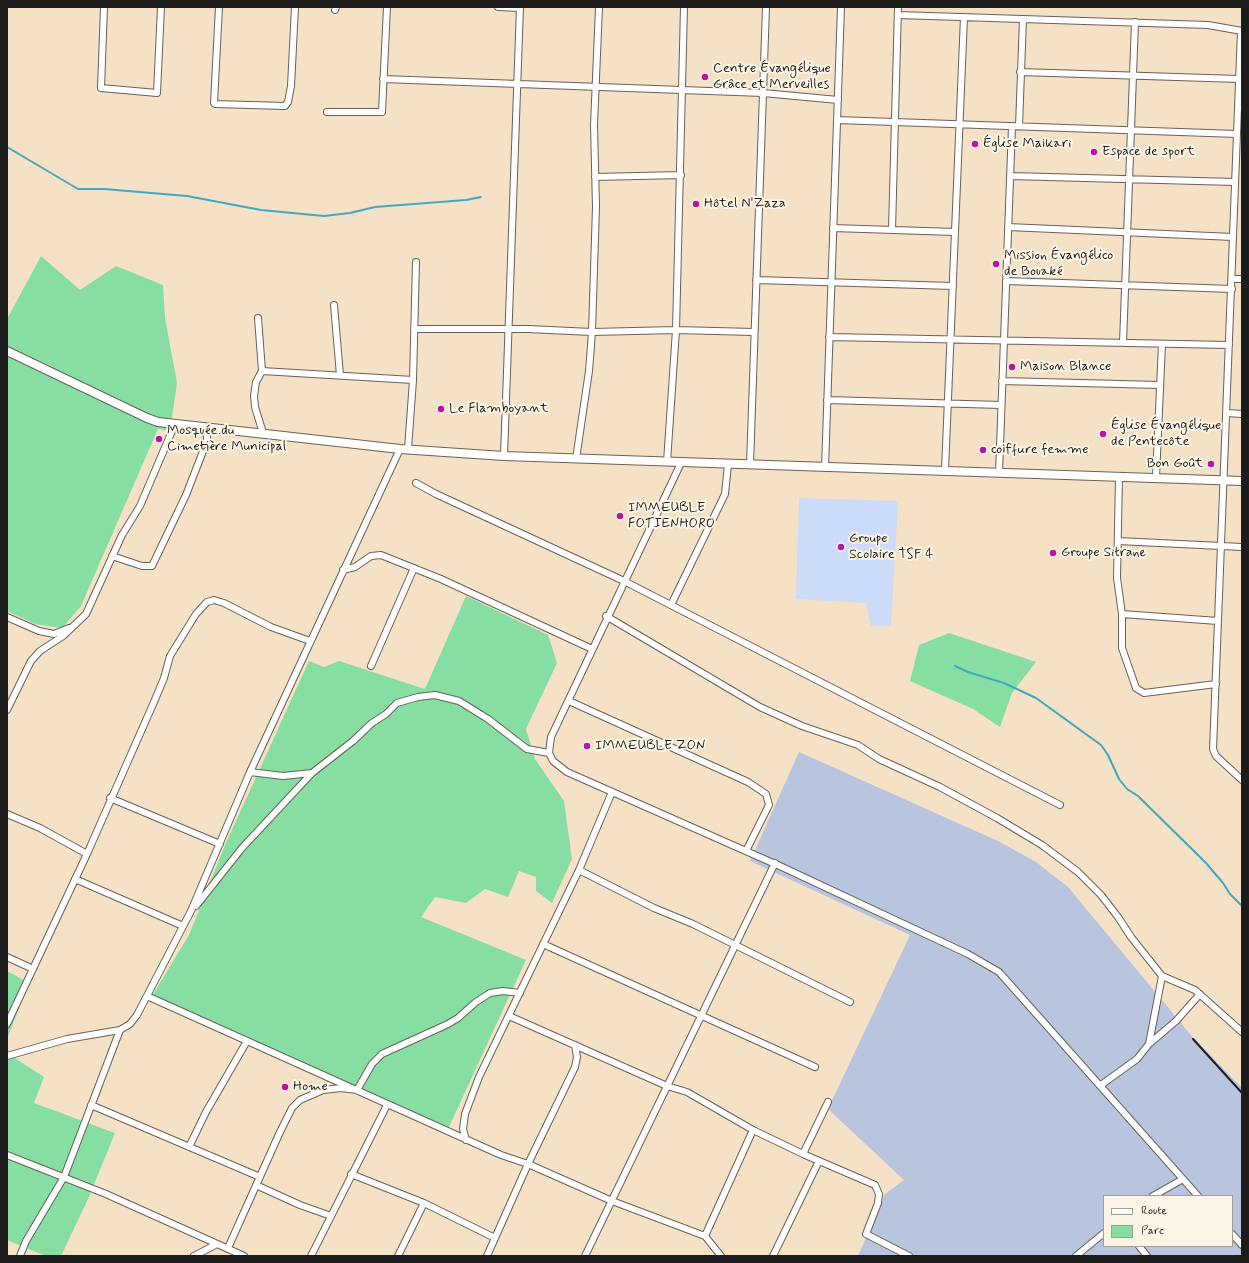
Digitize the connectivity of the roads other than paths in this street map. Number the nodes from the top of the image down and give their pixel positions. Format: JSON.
{"nodes":[{"id":1,"x":104,"y":7,"type":"edge"},
{"id":2,"x":161,"y":7,"type":"edge"},
{"id":3,"x":219,"y":7,"type":"edge"},
{"id":4,"x":295,"y":7,"type":"edge"},
{"id":5,"x":387,"y":7,"type":"edge"},
{"id":6,"x":498,"y":7,"type":"edge"},
{"id":7,"x":520,"y":7,"type":"edge"},
{"id":8,"x":599,"y":7,"type":"edge"},
{"id":9,"x":684,"y":7,"type":"edge"},
{"id":10,"x":766,"y":7,"type":"edge"},
{"id":11,"x":841,"y":7,"type":"edge"},
{"id":12,"x":898,"y":7,"type":"edge"},
{"id":13,"x":898,"y":15,"type":"junction"},
{"id":14,"x":964,"y":17,"type":"junction"},
{"id":15,"x":1023,"y":19,"type":"junction"},
{"id":16,"x":1135,"y":22,"type":"junction"},
{"id":17,"x":1242,"y":31,"type":"edge"},
{"id":18,"x":1020,"y":72,"type":"junction"},
{"id":19,"x":1133,"y":76,"type":"junction"},
{"id":20,"x":383,"y":79,"type":"junction"},
{"id":21,"x":1239,"y":79,"type":"junction"},
{"id":22,"x":518,"y":84,"type":"junction"},
{"id":23,"x":596,"y":87,"type":"junction"},
{"id":24,"x":683,"y":90,"type":"junction"},
{"id":25,"x":763,"y":93,"type":"junction"},
{"id":26,"x":838,"y":100,"type":"junction"},
{"id":27,"x":327,"y":112,"type":"dead end"},
{"id":28,"x":837,"y":120,"type":"junction"},
{"id":29,"x":895,"y":122,"type":"junction"},
{"id":30,"x":960,"y":124,"type":"junction"},
{"id":31,"x":1012,"y":126,"type":"junction"},
{"id":32,"x":1019,"y":126,"type":"junction"},
{"id":33,"x":1131,"y":130,"type":"junction"},
{"id":34,"x":1238,"y":134,"type":"junction"},
{"id":35,"x":681,"y":174,"type":"junction"},
{"id":36,"x":1010,"y":176,"type":"junction"},
{"id":37,"x":595,"y":177,"type":"junction"},
{"id":38,"x":1130,"y":179,"type":"junction"},
{"id":39,"x":1236,"y":182,"type":"junction"},
{"id":40,"x":1008,"y":227,"type":"junction"},
{"id":41,"x":833,"y":228,"type":"junction"},
{"id":42,"x":892,"y":230,"type":"junction"},
{"id":43,"x":955,"y":232,"type":"junction"},
{"id":44,"x":1128,"y":232,"type":"junction"},
{"id":45,"x":1234,"y":237,"type":"junction"},
{"id":46,"x":416,"y":262,"type":"dead end"},
{"id":47,"x":1232,"y":279,"type":"junction"},
{"id":48,"x":1242,"y":279,"type":"edge"},
{"id":49,"x":756,"y":280,"type":"junction"},
{"id":50,"x":1006,"y":280,"type":"junction"},
{"id":51,"x":831,"y":282,"type":"junction"},
{"id":52,"x":1126,"y":285,"type":"junction"},
{"id":53,"x":953,"y":286,"type":"junction"},
{"id":54,"x":1232,"y":289,"type":"junction"},
{"id":55,"x":334,"y":305,"type":"dead end"},
{"id":56,"x":258,"y":318,"type":"dead end"},
{"id":57,"x":414,"y":329,"type":"junction"},
{"id":58,"x":508,"y":330,"type":"junction"},
{"id":59,"x":676,"y":330,"type":"junction"},
{"id":60,"x":592,"y":332,"type":"junction"},
{"id":61,"x":754,"y":332,"type":"junction"},
{"id":62,"x":829,"y":337,"type":"junction"},
{"id":63,"x":951,"y":340,"type":"junction"},
{"id":64,"x":1003,"y":341,"type":"junction"},
{"id":65,"x":1123,"y":343,"type":"junction"},
{"id":66,"x":1162,"y":344,"type":"junction"},
{"id":67,"x":1229,"y":345,"type":"junction"},
{"id":68,"x":7,"y":350,"type":"edge"},
{"id":69,"x":262,"y":371,"type":"junction"},
{"id":70,"x":340,"y":374,"type":"junction"},
{"id":71,"x":413,"y":380,"type":"junction"},
{"id":72,"x":1002,"y":381,"type":"junction"},
{"id":73,"x":1159,"y":385,"type":"junction"},
{"id":74,"x":827,"y":400,"type":"junction"},
{"id":75,"x":948,"y":404,"type":"junction"},
{"id":76,"x":1001,"y":406,"type":"junction"},
{"id":77,"x":1227,"y":413,"type":"junction"},
{"id":78,"x":1242,"y":414,"type":"edge"},
{"id":79,"x":175,"y":424,"type":"junction"},
{"id":80,"x":207,"y":428,"type":"junction"},
{"id":81,"x":263,"y":433,"type":"junction"},
{"id":82,"x":404,"y":449,"type":"junction"},
{"id":83,"x":504,"y":456,"type":"junction"},
{"id":84,"x":576,"y":459,"type":"junction"},
{"id":85,"x":667,"y":462,"type":"junction"},
{"id":86,"x":681,"y":463,"type":"junction"},
{"id":87,"x":728,"y":464,"type":"junction"},
{"id":88,"x":750,"y":465,"type":"junction"},
{"id":89,"x":825,"y":468,"type":"junction"},
{"id":90,"x":945,"y":470,"type":"junction"},
{"id":91,"x":998,"y":473,"type":"junction"},
{"id":92,"x":1119,"y":476,"type":"junction"},
{"id":93,"x":1156,"y":477,"type":"junction"},
{"id":94,"x":1224,"y":481,"type":"junction"},
{"id":95,"x":1242,"y":481,"type":"edge"},
{"id":96,"x":416,"y":482,"type":"dead end"},
{"id":97,"x":1118,"y":541,"type":"junction"},
{"id":98,"x":1222,"y":546,"type":"junction"},
{"id":99,"x":1242,"y":546,"type":"edge"},
{"id":100,"x":112,"y":556,"type":"junction"},
{"id":101,"x":414,"y":568,"type":"junction"},
{"id":102,"x":343,"y":570,"type":"junction"},
{"id":103,"x":624,"y":581,"type":"junction"},
{"id":104,"x":671,"y":605,"type":"junction"},
{"id":105,"x":1122,"y":614,"type":"junction"},
{"id":106,"x":7,"y":616,"type":"edge"},
{"id":107,"x":606,"y":616,"type":"junction"},
{"id":108,"x":1218,"y":621,"type":"junction"},
{"id":109,"x":72,"y":627,"type":"junction"},
{"id":110,"x":310,"y":641,"type":"junction"},
{"id":111,"x":592,"y":649,"type":"junction"},
{"id":112,"x":371,"y":666,"type":"dead end"},
{"id":113,"x":1216,"y":684,"type":"junction"},
{"id":114,"x":568,"y":701,"type":"junction"},
{"id":115,"x":7,"y":710,"type":"edge"},
{"id":116,"x":549,"y":752,"type":"junction"},
{"id":117,"x":250,"y":772,"type":"junction"},
{"id":118,"x":312,"y":773,"type":"junction"},
{"id":119,"x":1242,"y":780,"type":"edge"},
{"id":120,"x":612,"y":792,"type":"junction"},
{"id":121,"x":110,"y":798,"type":"junction"},
{"id":122,"x":1060,"y":805,"type":"dead end"},
{"id":123,"x":7,"y":814,"type":"edge"},
{"id":124,"x":220,"y":844,"type":"junction"},
{"id":125,"x":746,"y":851,"type":"junction"},
{"id":126,"x":86,"y":854,"type":"junction"},
{"id":127,"x":775,"y":863,"type":"junction"},
{"id":128,"x":579,"y":870,"type":"junction"},
{"id":129,"x":75,"y":879,"type":"junction"},
{"id":130,"x":191,"y":911,"type":"junction"},
{"id":131,"x":183,"y":926,"type":"junction"},
{"id":132,"x":543,"y":944,"type":"junction"},
{"id":133,"x":736,"y":946,"type":"junction"},
{"id":134,"x":7,"y":957,"type":"edge"},
{"id":135,"x":33,"y":969,"type":"junction"},
{"id":136,"x":1162,"y":976,"type":"junction"},
{"id":137,"x":520,"y":993,"type":"junction"},
{"id":138,"x":1200,"y":994,"type":"junction"},
{"id":139,"x":147,"y":996,"type":"junction"},
{"id":140,"x":850,"y":1002,"type":"dead end"},
{"id":141,"x":700,"y":1015,"type":"junction"},
{"id":142,"x":509,"y":1016,"type":"junction"},
{"id":143,"x":7,"y":1024,"type":"edge"},
{"id":144,"x":120,"y":1030,"type":"junction"},
{"id":145,"x":1242,"y":1032,"type":"edge"},
{"id":146,"x":247,"y":1041,"type":"junction"},
{"id":147,"x":575,"y":1044,"type":"junction"},
{"id":148,"x":1149,"y":1044,"type":"junction"},
{"id":149,"x":7,"y":1056,"type":"edge"},
{"id":150,"x":816,"y":1067,"type":"dead end"},
{"id":151,"x":1101,"y":1085,"type":"junction"},
{"id":152,"x":667,"y":1086,"type":"junction"},
{"id":153,"x":357,"y":1090,"type":"junction"},
{"id":154,"x":828,"y":1102,"type":"dead end"},
{"id":155,"x":91,"y":1105,"type":"junction"},
{"id":156,"x":387,"y":1105,"type":"junction"},
{"id":157,"x":753,"y":1130,"type":"junction"},
{"id":158,"x":466,"y":1140,"type":"junction"},
{"id":159,"x":189,"y":1147,"type":"junction"},
{"id":160,"x":803,"y":1154,"type":"junction"},
{"id":161,"x":7,"y":1155,"type":"edge"},
{"id":162,"x":819,"y":1161,"type":"junction"},
{"id":163,"x":528,"y":1164,"type":"junction"},
{"id":164,"x":351,"y":1174,"type":"junction"},
{"id":165,"x":64,"y":1177,"type":"junction"},
{"id":166,"x":260,"y":1177,"type":"junction"},
{"id":167,"x":1183,"y":1179,"type":"junction"},
{"id":168,"x":256,"y":1185,"type":"junction"},
{"id":169,"x":1155,"y":1195,"type":"edge"},
{"id":170,"x":1197,"y":1195,"type":"edge"},
{"id":171,"x":612,"y":1201,"type":"junction"},
{"id":172,"x":424,"y":1203,"type":"junction"},
{"id":173,"x":331,"y":1216,"type":"junction"},
{"id":174,"x":1103,"y":1234,"type":"edge"},
{"id":175,"x":1233,"y":1235,"type":"edge"},
{"id":176,"x":705,"y":1236,"type":"junction"},
{"id":177,"x":495,"y":1238,"type":"junction"},
{"id":178,"x":218,"y":1244,"type":"junction"},
{"id":179,"x":1242,"y":1245,"type":"edge"},
{"id":180,"x":1140,"y":1247,"type":"edge"},
{"id":181,"x":228,"y":1248,"type":"junction"},
{"id":182,"x":20,"y":1256,"type":"edge"},
{"id":183,"x":194,"y":1256,"type":"edge"},
{"id":184,"x":244,"y":1256,"type":"edge"},
{"id":185,"x":311,"y":1256,"type":"edge"},
{"id":186,"x":398,"y":1256,"type":"edge"},
{"id":187,"x":487,"y":1256,"type":"edge"},
{"id":188,"x":585,"y":1256,"type":"edge"},
{"id":189,"x":721,"y":1256,"type":"edge"},
{"id":190,"x":773,"y":1256,"type":"edge"},
{"id":191,"x":909,"y":1256,"type":"edge"},
{"id":192,"x":1076,"y":1256,"type":"edge"},
{"id":193,"x":1147,"y":1256,"type":"edge"}],
"edges":[{"from":1,"to":2,"type":"street"},
{"from":3,"to":4,"type":"street"},
{"from":5,"to":20,"type":"street"},
{"from":6,"to":7,"type":"street"},
{"from":7,"to":22,"type":"street"},
{"from":8,"to":23,"type":"street"},
{"from":9,"to":24,"type":"street"},
{"from":10,"to":25,"type":"street"},
{"from":11,"to":26,"type":"street"},
{"from":12,"to":13,"type":"street"},
{"from":13,"to":14,"type":"street"},
{"from":13,"to":29,"type":"street"},
{"from":14,"to":15,"type":"street"},
{"from":14,"to":30,"type":"street"},
{"from":15,"to":16,"type":"street"},
{"from":15,"to":18,"type":"street"},
{"from":16,"to":17,"type":"street"},
{"from":16,"to":19,"type":"street"},
{"from":17,"to":21,"type":"street"},
{"from":18,"to":19,"type":"street"},
{"from":18,"to":32,"type":"street"},
{"from":19,"to":21,"type":"street"},
{"from":19,"to":33,"type":"street"},
{"from":20,"to":22,"type":"street"},
{"from":20,"to":27,"type":"street"},
{"from":21,"to":34,"type":"street"},
{"from":22,"to":23,"type":"street"},
{"from":22,"to":58,"type":"street"},
{"from":23,"to":24,"type":"street"},
{"from":23,"to":37,"type":"street"},
{"from":24,"to":25,"type":"street"},
{"from":24,"to":35,"type":"street"},
{"from":25,"to":26,"type":"street"},
{"from":25,"to":49,"type":"street"},
{"from":26,"to":28,"type":"street"},
{"from":28,"to":29,"type":"street"},
{"from":28,"to":41,"type":"street"},
{"from":29,"to":30,"type":"street"},
{"from":29,"to":42,"type":"street"},
{"from":30,"to":31,"type":"street"},
{"from":30,"to":43,"type":"street"},
{"from":31,"to":32,"type":"street"},
{"from":31,"to":36,"type":"street"},
{"from":32,"to":33,"type":"street"},
{"from":33,"to":34,"type":"street"},
{"from":33,"to":38,"type":"street"},
{"from":34,"to":39,"type":"street"},
{"from":35,"to":37,"type":"street"},
{"from":35,"to":59,"type":"street"},
{"from":36,"to":38,"type":"street"},
{"from":36,"to":40,"type":"street"},
{"from":37,"to":60,"type":"street"},
{"from":38,"to":39,"type":"street"},
{"from":38,"to":44,"type":"street"},
{"from":39,"to":45,"type":"street"},
{"from":40,"to":44,"type":"street"},
{"from":40,"to":50,"type":"street"},
{"from":41,"to":42,"type":"street"},
{"from":41,"to":51,"type":"street"},
{"from":42,"to":43,"type":"street"},
{"from":43,"to":53,"type":"street"},
{"from":44,"to":45,"type":"street"},
{"from":44,"to":52,"type":"street"},
{"from":45,"to":47,"type":"street"},
{"from":46,"to":57,"type":"street"},
{"from":47,"to":48,"type":"street"},
{"from":47,"to":54,"type":"street"},
{"from":49,"to":51,"type":"street"},
{"from":49,"to":61,"type":"street"},
{"from":50,"to":52,"type":"street"},
{"from":50,"to":64,"type":"street"},
{"from":51,"to":53,"type":"street"},
{"from":51,"to":62,"type":"street"},
{"from":52,"to":54,"type":"street"},
{"from":52,"to":65,"type":"street"},
{"from":53,"to":63,"type":"street"},
{"from":54,"to":67,"type":"street"},
{"from":55,"to":70,"type":"street"},
{"from":56,"to":69,"type":"street"},
{"from":57,"to":58,"type":"street"},
{"from":57,"to":71,"type":"street"},
{"from":58,"to":60,"type":"street"},
{"from":58,"to":83,"type":"street"},
{"from":59,"to":60,"type":"street"},
{"from":59,"to":61,"type":"street"},
{"from":59,"to":85,"type":"street"},
{"from":60,"to":84,"type":"street"},
{"from":61,"to":88,"type":"street"},
{"from":62,"to":63,"type":"street"},
{"from":62,"to":74,"type":"street"},
{"from":63,"to":64,"type":"street"},
{"from":63,"to":75,"type":"street"},
{"from":64,"to":65,"type":"street"},
{"from":64,"to":72,"type":"street"},
{"from":65,"to":66,"type":"street"},
{"from":66,"to":67,"type":"street"},
{"from":66,"to":73,"type":"street"},
{"from":67,"to":77,"type":"street"},
{"from":68,"to":79,"type":"street"},
{"from":69,"to":70,"type":"street"},
{"from":69,"to":81,"type":"street"},
{"from":70,"to":71,"type":"street"},
{"from":71,"to":82,"type":"street"},
{"from":72,"to":73,"type":"street"},
{"from":72,"to":76,"type":"street"},
{"from":73,"to":93,"type":"street"},
{"from":74,"to":75,"type":"street"},
{"from":74,"to":89,"type":"street"},
{"from":75,"to":76,"type":"street"},
{"from":75,"to":90,"type":"street"},
{"from":76,"to":91,"type":"street"},
{"from":77,"to":78,"type":"street"},
{"from":77,"to":94,"type":"street"},
{"from":79,"to":80,"type":"street"},
{"from":79,"to":100,"type":"street"},
{"from":80,"to":81,"type":"street"},
{"from":80,"to":100,"type":"street"},
{"from":81,"to":82,"type":"street"},
{"from":82,"to":83,"type":"street"},
{"from":82,"to":102,"type":"street"},
{"from":83,"to":84,"type":"street"},
{"from":84,"to":85,"type":"street"},
{"from":85,"to":86,"type":"street"},
{"from":86,"to":87,"type":"street"},
{"from":86,"to":103,"type":"street"},
{"from":87,"to":88,"type":"street"},
{"from":87,"to":104,"type":"street"},
{"from":88,"to":89,"type":"street"},
{"from":89,"to":90,"type":"street"},
{"from":90,"to":91,"type":"street"},
{"from":91,"to":92,"type":"street"},
{"from":92,"to":93,"type":"street"},
{"from":92,"to":97,"type":"street"},
{"from":93,"to":94,"type":"street"},
{"from":94,"to":95,"type":"street"},
{"from":94,"to":98,"type":"street"},
{"from":96,"to":103,"type":"street"},
{"from":97,"to":98,"type":"street"},
{"from":97,"to":105,"type":"street"},
{"from":98,"to":99,"type":"street"},
{"from":98,"to":108,"type":"street"},
{"from":100,"to":109,"type":"street"},
{"from":101,"to":102,"type":"street"},
{"from":101,"to":111,"type":"street"},
{"from":101,"to":112,"type":"street"},
{"from":102,"to":110,"type":"street"},
{"from":103,"to":104,"type":"street"},
{"from":103,"to":107,"type":"street"},
{"from":104,"to":122,"type":"street"},
{"from":105,"to":108,"type":"street"},
{"from":105,"to":113,"type":"street"},
{"from":106,"to":109,"type":"street"},
{"from":107,"to":111,"type":"street"},
{"from":107,"to":136,"type":"street"},
{"from":108,"to":113,"type":"street"},
{"from":109,"to":115,"type":"street"},
{"from":110,"to":117,"type":"street"},
{"from":110,"to":121,"type":"street"},
{"from":111,"to":114,"type":"street"},
{"from":113,"to":119,"type":"street"},
{"from":114,"to":116,"type":"street"},
{"from":114,"to":125,"type":"street"},
{"from":116,"to":118,"type":"street"},
{"from":116,"to":120,"type":"street"},
{"from":117,"to":118,"type":"street"},
{"from":117,"to":124,"type":"street"},
{"from":118,"to":130,"type":"street"},
{"from":120,"to":125,"type":"street"},
{"from":120,"to":128,"type":"street"},
{"from":121,"to":124,"type":"street"},
{"from":121,"to":126,"type":"street"},
{"from":123,"to":126,"type":"street"},
{"from":124,"to":130,"type":"street"},
{"from":125,"to":127,"type":"street"},
{"from":126,"to":129,"type":"street"},
{"from":127,"to":133,"type":"street"},
{"from":127,"to":151,"type":"street"},
{"from":128,"to":132,"type":"street"},
{"from":128,"to":133,"type":"street"},
{"from":129,"to":131,"type":"street"},
{"from":129,"to":135,"type":"street"},
{"from":130,"to":131,"type":"street"},
{"from":131,"to":139,"type":"street"},
{"from":132,"to":137,"type":"street"},
{"from":132,"to":141,"type":"street"},
{"from":133,"to":140,"type":"street"},
{"from":133,"to":141,"type":"street"},
{"from":134,"to":135,"type":"street"},
{"from":135,"to":143,"type":"street"},
{"from":136,"to":138,"type":"street"},
{"from":136,"to":148,"type":"street"},
{"from":137,"to":142,"type":"street"},
{"from":137,"to":153,"type":"street"},
{"from":138,"to":145,"type":"street"},
{"from":138,"to":148,"type":"street"},
{"from":139,"to":144,"type":"street"},
{"from":139,"to":146,"type":"street"},
{"from":141,"to":150,"type":"street"},
{"from":141,"to":152,"type":"street"},
{"from":142,"to":147,"type":"street"},
{"from":142,"to":158,"type":"street"},
{"from":144,"to":149,"type":"street"},
{"from":144,"to":155,"type":"street"},
{"from":146,"to":153,"type":"street"},
{"from":146,"to":159,"type":"street"},
{"from":147,"to":152,"type":"street"},
{"from":147,"to":163,"type":"street"},
{"from":148,"to":151,"type":"street"},
{"from":151,"to":167,"type":"street"},
{"from":152,"to":157,"type":"street"},
{"from":152,"to":171,"type":"street"},
{"from":153,"to":156,"type":"street"},
{"from":153,"to":166,"type":"street"},
{"from":154,"to":160,"type":"street"},
{"from":155,"to":159,"type":"street"},
{"from":155,"to":165,"type":"street"},
{"from":156,"to":158,"type":"street"},
{"from":156,"to":164,"type":"street"},
{"from":157,"to":160,"type":"street"},
{"from":157,"to":176,"type":"street"},
{"from":158,"to":163,"type":"street"},
{"from":159,"to":166,"type":"street"},
{"from":160,"to":162,"type":"street"},
{"from":161,"to":165,"type":"street"},
{"from":162,"to":190,"type":"street"},
{"from":162,"to":191,"type":"street"},
{"from":163,"to":171,"type":"street"},
{"from":163,"to":177,"type":"street"},
{"from":164,"to":172,"type":"street"},
{"from":164,"to":173,"type":"street"},
{"from":165,"to":178,"type":"street"},
{"from":165,"to":182,"type":"street"},
{"from":166,"to":168,"type":"street"},
{"from":167,"to":169,"type":"street"},
{"from":167,"to":170,"type":"street"},
{"from":168,"to":173,"type":"street"},
{"from":168,"to":181,"type":"street"},
{"from":171,"to":176,"type":"street"},
{"from":171,"to":188,"type":"street"},
{"from":172,"to":177,"type":"street"},
{"from":172,"to":186,"type":"street"},
{"from":173,"to":185,"type":"street"},
{"from":174,"to":192,"type":"street"},
{"from":175,"to":179,"type":"street"},
{"from":176,"to":189,"type":"street"},
{"from":177,"to":187,"type":"street"},
{"from":178,"to":181,"type":"street"},
{"from":178,"to":183,"type":"street"},
{"from":180,"to":193,"type":"street"},
{"from":181,"to":184,"type":"street"}]}
